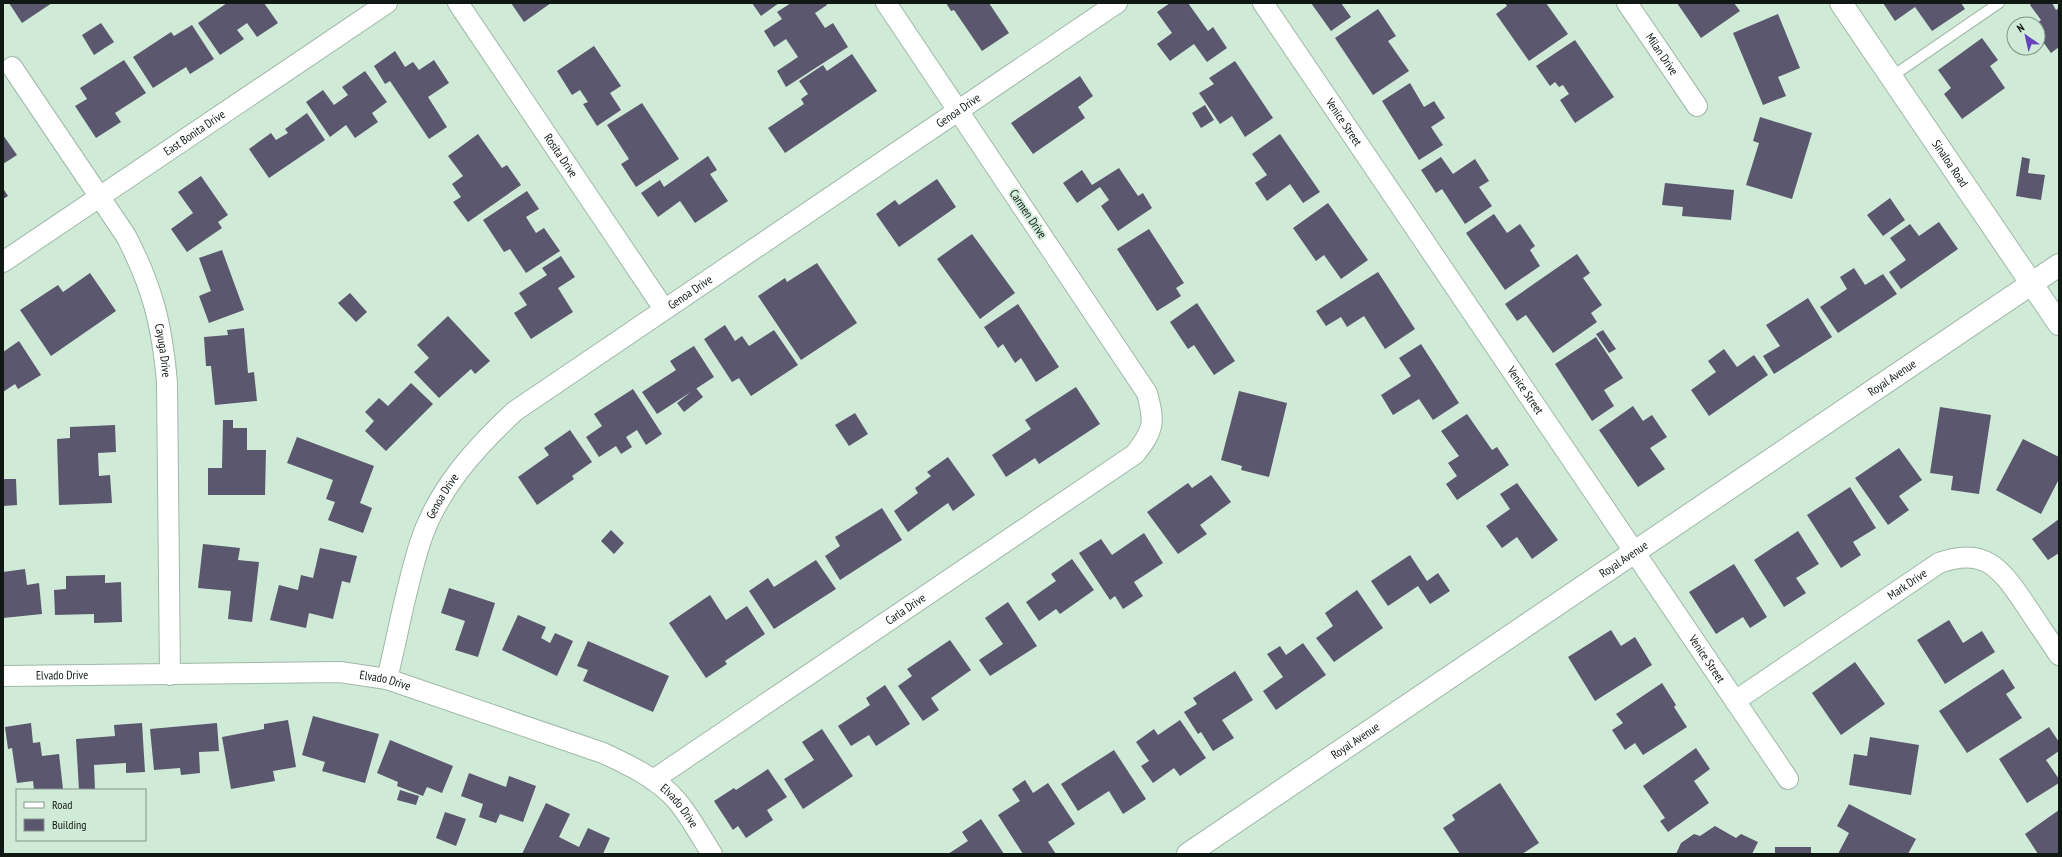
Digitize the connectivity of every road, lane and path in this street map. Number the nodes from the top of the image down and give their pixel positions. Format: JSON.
{"nodes":[{"id":1,"x":386,"y":3,"type":"edge"},
{"id":2,"x":458,"y":3,"type":"edge"},
{"id":3,"x":886,"y":3,"type":"edge"},
{"id":4,"x":1117,"y":3,"type":"edge"},
{"id":5,"x":1262,"y":3,"type":"edge"},
{"id":6,"x":1627,"y":3,"type":"edge"},
{"id":7,"x":1841,"y":3,"type":"edge"},
{"id":8,"x":1999,"y":3,"type":"edge"},
{"id":9,"x":12,"y":67,"type":"dead end"},
{"id":10,"x":1891,"y":78,"type":"junction"},
{"id":11,"x":1696,"y":106,"type":"dead end"},
{"id":12,"x":958,"y":110,"type":"junction"},
{"id":13,"x":100,"y":197,"type":"junction"},
{"id":14,"x":3,"y":262,"type":"edge"},
{"id":15,"x":2059,"y":265,"type":"edge"},
{"id":16,"x":2031,"y":284,"type":"junction"},
{"id":17,"x":664,"y":309,"type":"junction"},
{"id":18,"x":2059,"y":324,"type":"edge"},
{"id":19,"x":1150,"y":431,"type":"joint"},
{"id":20,"x":1635,"y":552,"type":"junction"},
{"id":21,"x":2059,"y":655,"type":"edge"},
{"id":22,"x":170,"y":674,"type":"junction"},
{"id":23,"x":3,"y":676,"type":"edge"},
{"id":24,"x":387,"y":679,"type":"junction"},
{"id":25,"x":1735,"y":700,"type":"junction"},
{"id":26,"x":1788,"y":779,"type":"dead end"},
{"id":27,"x":653,"y":780,"type":"junction"},
{"id":28,"x":712,"y":854,"type":"edge"},
{"id":29,"x":1188,"y":854,"type":"edge"}],
"edges":[{"from":1,"to":13,"type":"street","name":"East Bonita Drive"},
{"from":2,"to":17,"type":"street","name":"Rosita Drive"},
{"from":3,"to":12,"type":"street","name":"Carmen Drive"},
{"from":4,"to":12,"type":"street","name":"Genoa Drive"},
{"from":5,"to":20,"type":"street","name":"Venice Street"},
{"from":6,"to":11,"type":"street","name":"Milan Drive"},
{"from":7,"to":10,"type":"main road","name":"Sinaloa Road"},
{"from":8,"to":10,"type":"lane"},
{"from":9,"to":13,"type":"street","name":"Cayuga Drive"},
{"from":10,"to":16,"type":"main road","name":"Sinaloa Road"},
{"from":12,"to":17,"type":"street","name":"Genoa Drive"},
{"from":12,"to":19,"type":"street","name":"Carmen Drive"},
{"from":13,"to":14,"type":"street","name":"East Bonita Drive"},
{"from":13,"to":22,"type":"street","name":"Cayuga Drive"},
{"from":15,"to":16,"type":"main road","name":"Royal Avenue"},
{"from":16,"to":18,"type":"main road","name":"Sinaloa Road"},
{"from":16,"to":20,"type":"main road","name":"Royal Avenue"},
{"from":17,"to":24,"type":"street","name":"Genoa Drive"},
{"from":19,"to":27,"type":"street","name":"Carla Drive"},
{"from":20,"to":25,"type":"street","name":"Venice Street"},
{"from":20,"to":29,"type":"main road","name":"Royal Avenue"},
{"from":21,"to":25,"type":"street","name":"Mark Drive"},
{"from":22,"to":23,"type":"street","name":"Elvado Drive"},
{"from":22,"to":24,"type":"street","name":"Elvado Drive"},
{"from":24,"to":27,"type":"street","name":"Elvado Drive"},
{"from":25,"to":26,"type":"street","name":"Venice Street"},
{"from":27,"to":28,"type":"street","name":"Elvado Drive"}]}
